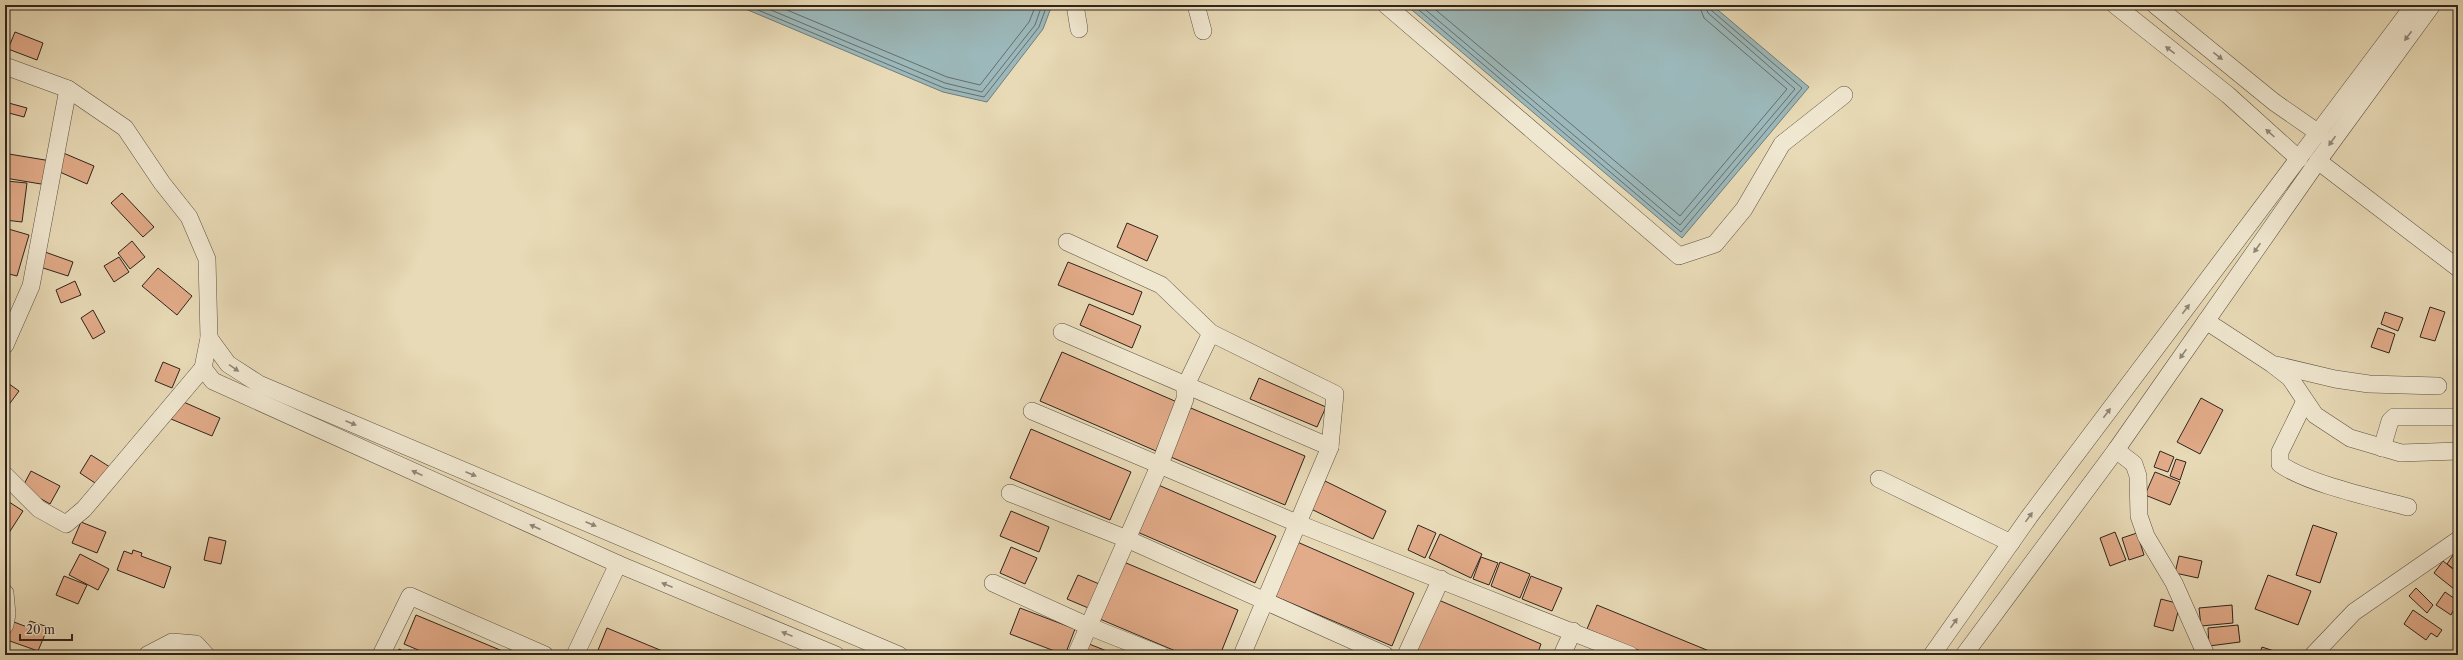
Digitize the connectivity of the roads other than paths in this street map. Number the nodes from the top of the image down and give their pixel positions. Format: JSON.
{"nodes":[{"id":1,"x":1075,"y":5,"type":"edge"},
{"id":2,"x":1196,"y":5,"type":"edge"},
{"id":3,"x":1386,"y":5,"type":"edge"},
{"id":4,"x":2115,"y":5,"type":"edge"},
{"id":5,"x":2155,"y":5,"type":"edge"},
{"id":6,"x":2414,"y":5,"type":"edge"},
{"id":7,"x":2432,"y":5,"type":"edge"},
{"id":8,"x":1079,"y":29,"type":"dead end"},
{"id":9,"x":1202,"y":31,"type":"dead end"},
{"id":10,"x":5,"y":66,"type":"edge"},
{"id":11,"x":68,"y":89,"type":"junction"},
{"id":12,"x":1844,"y":95,"type":"dead end"},
{"id":13,"x":2320,"y":134,"type":"junction"},
{"id":14,"x":2299,"y":159,"type":"junction"},
{"id":15,"x":2318,"y":161,"type":"junction"},
{"id":16,"x":1067,"y":242,"type":"dead end"},
{"id":17,"x":2458,"y":268,"type":"edge"},
{"id":18,"x":10,"y":320,"type":"edge"},
{"id":19,"x":2206,"y":321,"type":"junction"},
{"id":20,"x":1062,"y":332,"type":"dead end"},
{"id":21,"x":1211,"y":333,"type":"junction"},
{"id":22,"x":209,"y":338,"type":"junction"},
{"id":23,"x":5,"y":345,"type":"edge"},
{"id":24,"x":2272,"y":364,"type":"junction"},
{"id":25,"x":203,"y":368,"type":"junction"},
{"id":26,"x":2438,"y":386,"type":"dead end"},
{"id":27,"x":1185,"y":387,"type":"junction"},
{"id":28,"x":2305,"y":401,"type":"junction"},
{"id":29,"x":1032,"y":411,"type":"dead end"},
{"id":30,"x":2458,"y":417,"type":"edge"},
{"id":31,"x":1330,"y":447,"type":"junction"},
{"id":32,"x":2382,"y":448,"type":"junction"},
{"id":33,"x":2116,"y":450,"type":"junction"},
{"id":34,"x":2458,"y":451,"type":"edge"},
{"id":35,"x":1160,"y":464,"type":"junction"},
{"id":36,"x":5,"y":475,"type":"edge"},
{"id":37,"x":1879,"y":479,"type":"dead end"},
{"id":38,"x":1010,"y":493,"type":"dead end"},
{"id":39,"x":2408,"y":507,"type":"dead end"},
{"id":40,"x":1299,"y":524,"type":"junction"},
{"id":41,"x":1127,"y":539,"type":"junction"},
{"id":42,"x":2458,"y":540,"type":"edge"},
{"id":43,"x":2011,"y":543,"type":"junction"},
{"id":44,"x":618,"y":564,"type":"junction"},
{"id":45,"x":1441,"y":579,"type":"junction"},
{"id":46,"x":993,"y":583,"type":"dead end"},
{"id":47,"x":5,"y":593,"type":"edge"},
{"id":48,"x":1266,"y":602,"type":"junction"},
{"id":49,"x":5,"y":625,"type":"edge"},
{"id":50,"x":1088,"y":626,"type":"junction"},
{"id":51,"x":1572,"y":631,"type":"junction"},
{"id":52,"x":804,"y":649,"type":"edge"},
{"id":53,"x":147,"y":655,"type":"edge"},
{"id":54,"x":206,"y":655,"type":"edge"},
{"id":55,"x":381,"y":655,"type":"edge"},
{"id":56,"x":545,"y":655,"type":"edge"},
{"id":57,"x":576,"y":655,"type":"edge"},
{"id":58,"x":836,"y":655,"type":"edge"},
{"id":59,"x":899,"y":655,"type":"edge"},
{"id":60,"x":1076,"y":655,"type":"edge"},
{"id":61,"x":1161,"y":655,"type":"edge"},
{"id":62,"x":1242,"y":655,"type":"edge"},
{"id":63,"x":1385,"y":655,"type":"edge"},
{"id":64,"x":1406,"y":655,"type":"edge"},
{"id":65,"x":1562,"y":655,"type":"edge"},
{"id":66,"x":1630,"y":655,"type":"edge"},
{"id":67,"x":1932,"y":655,"type":"edge"},
{"id":68,"x":1964,"y":655,"type":"edge"},
{"id":69,"x":2206,"y":655,"type":"edge"},
{"id":70,"x":2313,"y":655,"type":"edge"}],
"edges":[{"from":1,"to":8,"type":"street"},
{"from":2,"to":9,"type":"street"},
{"from":3,"to":12,"type":"street"},
{"from":14,"to":4,"type":"street","one_way":true},
{"from":5,"to":13,"type":"street","one_way":true},
{"from":6,"to":13,"type":"street"},
{"from":7,"to":15,"type":"street","one_way":true},
{"from":10,"to":11,"type":"street"},
{"from":11,"to":18,"type":"street"},
{"from":11,"to":22,"type":"street"},
{"from":13,"to":14,"type":"street"},
{"from":43,"to":14,"type":"street","one_way":true},
{"from":15,"to":17,"type":"street"},
{"from":15,"to":19,"type":"street","one_way":true},
{"from":16,"to":21,"type":"street"},
{"from":18,"to":23,"type":"street"},
{"from":19,"to":24,"type":"street"},
{"from":19,"to":33,"type":"street","one_way":true},
{"from":20,"to":27,"type":"street"},
{"from":21,"to":27,"type":"street"},
{"from":21,"to":31,"type":"street"},
{"from":22,"to":25,"type":"street"},
{"from":22,"to":59,"type":"street","one_way":true},
{"from":24,"to":26,"type":"street"},
{"from":24,"to":28,"type":"street"},
{"from":25,"to":36,"type":"street"},
{"from":44,"to":25,"type":"street","one_way":true},
{"from":27,"to":31,"type":"street"},
{"from":27,"to":35,"type":"street"},
{"from":28,"to":32,"type":"street"},
{"from":28,"to":39,"type":"street"},
{"from":29,"to":35,"type":"street"},
{"from":30,"to":32,"type":"street"},
{"from":31,"to":40,"type":"street"},
{"from":32,"to":34,"type":"street"},
{"from":33,"to":68,"type":"street"},
{"from":33,"to":69,"type":"street"},
{"from":35,"to":40,"type":"street"},
{"from":35,"to":41,"type":"street"},
{"from":37,"to":43,"type":"street"},
{"from":38,"to":41,"type":"street"},
{"from":40,"to":45,"type":"street"},
{"from":40,"to":48,"type":"street"},
{"from":41,"to":48,"type":"street"},
{"from":41,"to":50,"type":"street"},
{"from":42,"to":70,"type":"street"},
{"from":67,"to":43,"type":"street","one_way":true},
{"from":52,"to":44,"type":"street","one_way":true},
{"from":44,"to":57,"type":"street"},
{"from":45,"to":51,"type":"street"},
{"from":45,"to":64,"type":"street"},
{"from":46,"to":50,"type":"street"},
{"from":47,"to":49,"type":"street"},
{"from":48,"to":62,"type":"street"},
{"from":48,"to":63,"type":"street"},
{"from":50,"to":60,"type":"street"},
{"from":50,"to":61,"type":"street"},
{"from":51,"to":65,"type":"street"},
{"from":51,"to":66,"type":"street"},
{"from":52,"to":58,"type":"street"},
{"from":53,"to":54,"type":"street"},
{"from":55,"to":56,"type":"street"}]}
